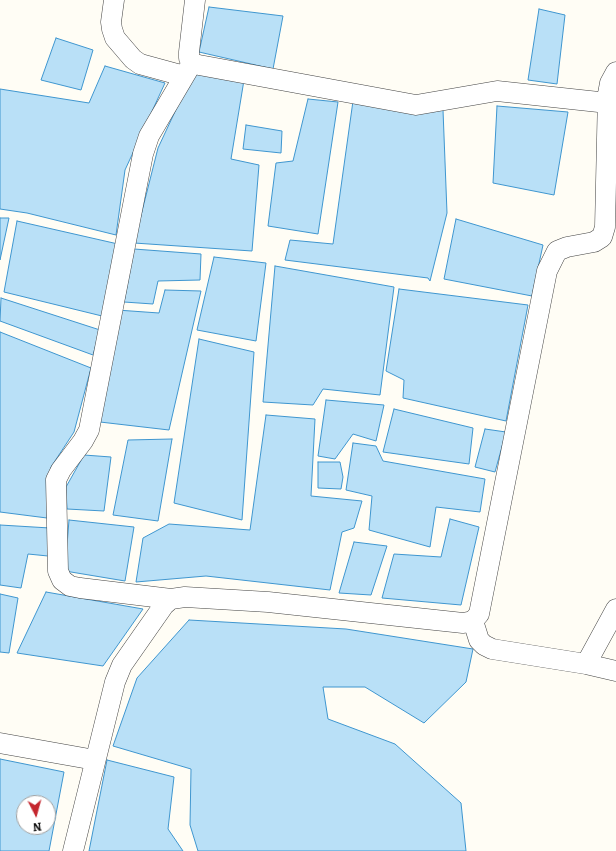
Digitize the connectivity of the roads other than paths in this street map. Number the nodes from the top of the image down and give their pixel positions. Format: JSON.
{"nodes":[{"id":1,"x":114,"y":0,"type":"edge"},
{"id":2,"x":195,"y":0,"type":"edge"},
{"id":3,"x":188,"y":69,"type":"junction"},
{"id":4,"x":616,"y":72,"type":"edge"},
{"id":5,"x":608,"y":102,"type":"junction"},
{"id":6,"x":171,"y":599,"type":"junction"},
{"id":7,"x":616,"y":609,"type":"edge"},
{"id":8,"x":473,"y":621,"type":"junction"},
{"id":9,"x":586,"y":664,"type":"junction"},
{"id":10,"x":616,"y":672,"type":"edge"},
{"id":11,"x":0,"y":743,"type":"edge"},
{"id":12,"x":95,"y":760,"type":"junction"},
{"id":13,"x":73,"y":851,"type":"edge"}],
"edges":[{"from":1,"to":3,"type":"street"},
{"from":2,"to":3,"type":"street"},
{"from":3,"to":5,"type":"street"},
{"from":3,"to":6,"type":"street"},
{"from":4,"to":5,"type":"street"},
{"from":5,"to":8,"type":"street"},
{"from":6,"to":8,"type":"street"},
{"from":6,"to":12,"type":"street"},
{"from":7,"to":9,"type":"street"},
{"from":8,"to":9,"type":"street"},
{"from":9,"to":10,"type":"street"},
{"from":11,"to":12,"type":"street"},
{"from":12,"to":13,"type":"street"}]}
